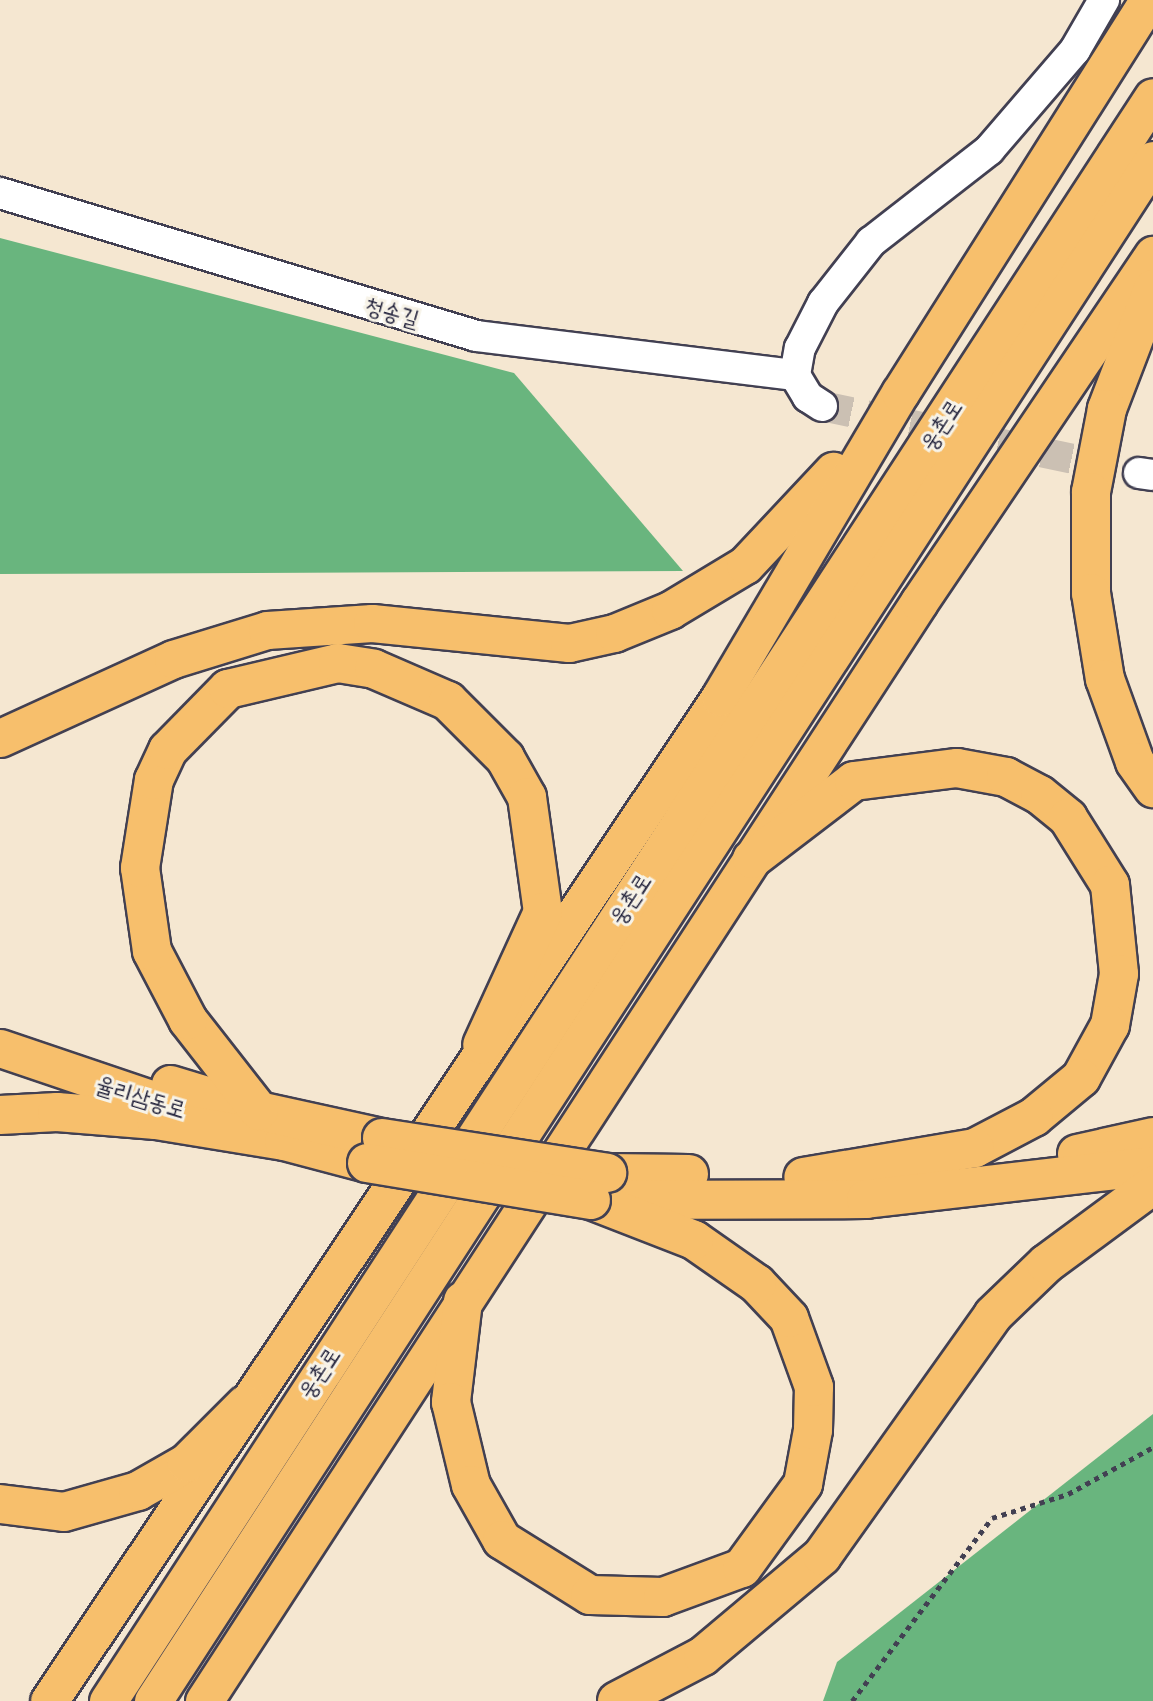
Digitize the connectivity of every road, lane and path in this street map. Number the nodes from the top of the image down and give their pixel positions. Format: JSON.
{"nodes":[{"id":1,"x":1104,"y":0,"type":"edge"},
{"id":2,"x":1148,"y":0,"type":"edge"},
{"id":3,"x":1153,"y":97,"type":"edge"},
{"id":4,"x":1153,"y":160,"type":"edge"},
{"id":5,"x":0,"y":193,"type":"edge"},
{"id":6,"x":1153,"y":255,"type":"edge"},
{"id":7,"x":1153,"y":289,"type":"edge"},
{"id":8,"x":900,"y":393,"type":"junction"},
{"id":9,"x":0,"y":738,"type":"edge"},
{"id":10,"x":1153,"y":788,"type":"edge"},
{"id":11,"x":752,"y":859,"type":"junction"},
{"id":12,"x":0,"y":1024,"type":"edge"},
{"id":13,"x":482,"y":1045,"type":"junction"},
{"id":14,"x":0,"y":1048,"type":"edge"},
{"id":15,"x":259,"y":1111,"type":"junction"},
{"id":16,"x":0,"y":1115,"type":"edge"},
{"id":17,"x":1153,"y":1137,"type":"edge"},
{"id":18,"x":284,"y":1141,"type":"junction"},
{"id":19,"x":374,"y":1150,"type":"junction"},
{"id":20,"x":1153,"y":1166,"type":"edge"},
{"id":21,"x":803,"y":1177,"type":"junction"},
{"id":22,"x":1153,"y":1185,"type":"edge"},
{"id":23,"x":599,"y":1186,"type":"junction"},
{"id":24,"x":463,"y":1301,"type":"junction"},
{"id":25,"x":244,"y":1405,"type":"junction"},
{"id":26,"x":1153,"y":1447,"type":"edge"},
{"id":27,"x":0,"y":1504,"type":"edge"},
{"id":28,"x":49,"y":1701,"type":"edge"},
{"id":29,"x":108,"y":1701,"type":"edge"},
{"id":30,"x":153,"y":1701,"type":"edge"},
{"id":31,"x":204,"y":1701,"type":"edge"},
{"id":32,"x":617,"y":1701,"type":"edge"},
{"id":33,"x":852,"y":1701,"type":"edge"}],
"edges":[{"from":1,"to":5,"type":"street","name":"청송길"},
{"from":2,"to":8,"type":"main road"},
{"from":3,"to":29,"type":"main road","name":"웅촌로"},
{"from":4,"to":30,"type":"main road","name":"웅촌로"},
{"from":6,"to":11,"type":"main road"},
{"from":7,"to":10,"type":"highway"},
{"from":8,"to":9,"type":"main road"},
{"from":8,"to":13,"type":"main road"},
{"from":11,"to":21,"type":"highway"},
{"from":11,"to":24,"type":"main road"},
{"from":12,"to":15,"type":"main road","name":"율리삼동로"},
{"from":13,"to":15,"type":"highway"},
{"from":13,"to":25,"type":"main road"},
{"from":14,"to":18,"type":"main road","name":"율리삼동로"},
{"from":15,"to":19,"type":"highway"},
{"from":16,"to":18,"type":"highway"},
{"from":17,"to":21,"type":"highway"},
{"from":18,"to":19,"type":"highway"},
{"from":19,"to":23,"type":"highway","bridge":true},
{"from":20,"to":23,"type":"highway"},
{"from":21,"to":23,"type":"highway"},
{"from":22,"to":32,"type":"highway"},
{"from":23,"to":24,"type":"highway"},
{"from":24,"to":31,"type":"main road"},
{"from":25,"to":27,"type":"highway"},
{"from":25,"to":28,"type":"main road"},
{"from":26,"to":33,"type":"path"}]}
